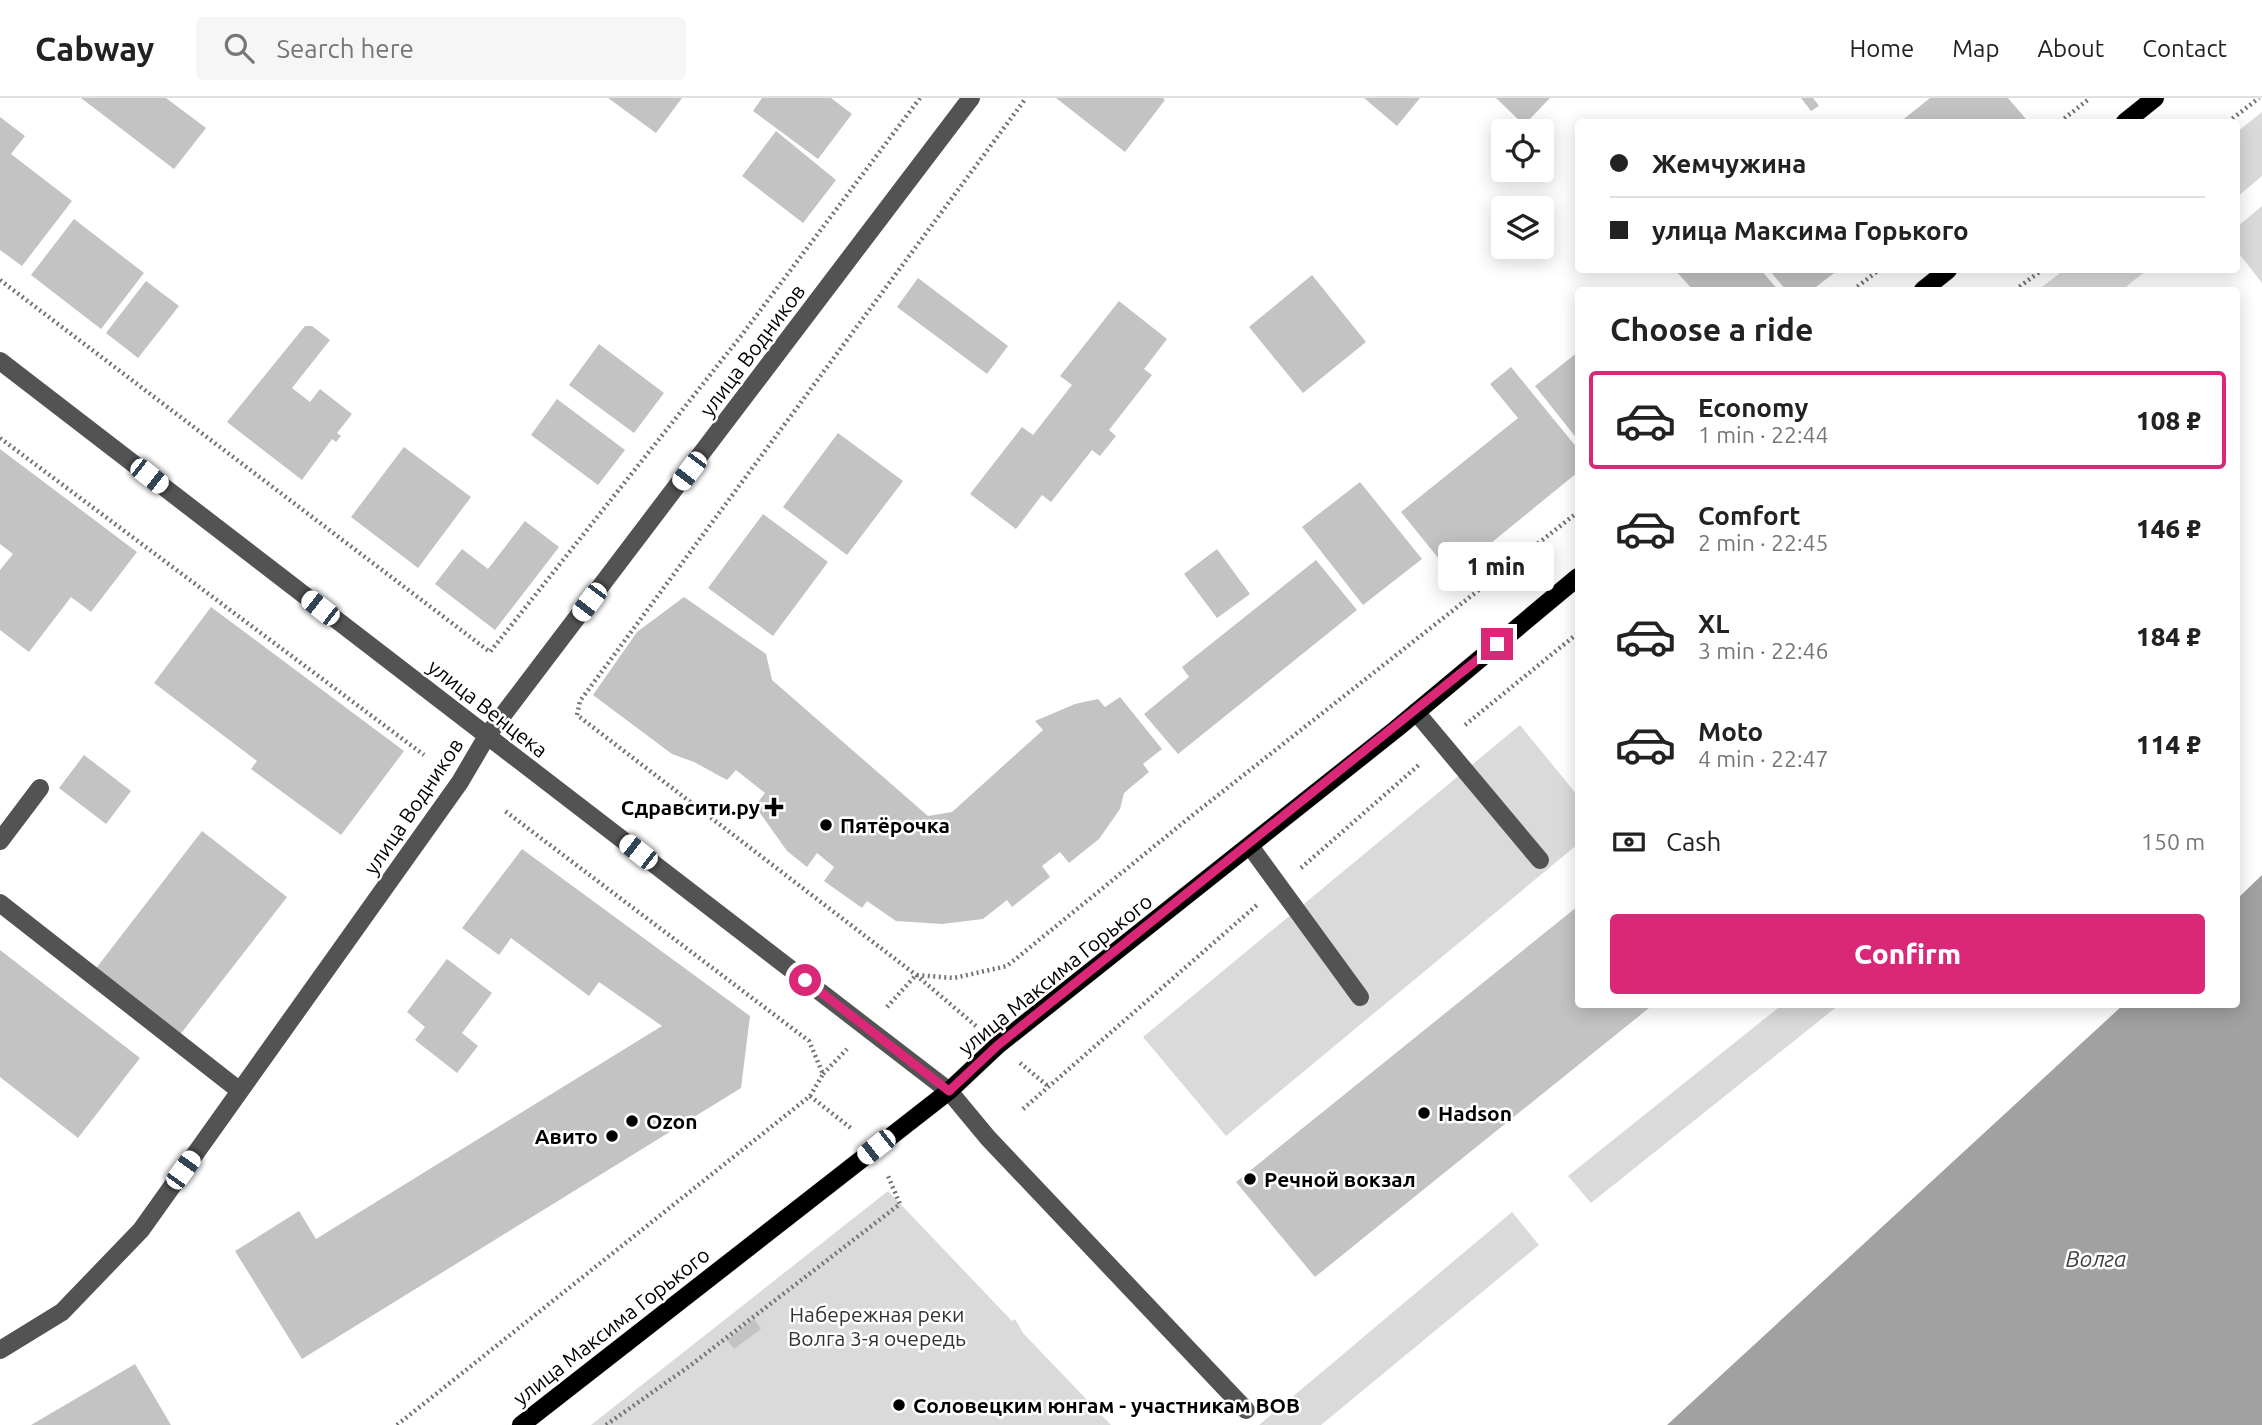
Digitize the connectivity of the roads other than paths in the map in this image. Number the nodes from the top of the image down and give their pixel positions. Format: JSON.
{"nodes":[{"id":1,"x":971,"y":98,"type":"edge"},
{"id":2,"x":2155,"y":98,"type":"edge"},
{"id":3,"x":2129,"y":119,"type":"edge"},
{"id":4,"x":1944,"y":273,"type":"edge"},
{"id":5,"x":1927,"y":287,"type":"edge"},
{"id":6,"x":0,"y":361,"type":"edge"},
{"id":7,"x":1575,"y":580,"type":"edge"},
{"id":8,"x":1416,"y":712,"type":"junction"},
{"id":9,"x":487,"y":736,"type":"junction"},
{"id":10,"x":40,"y":788,"type":"dead end"},
{"id":11,"x":0,"y":841,"type":"edge"},
{"id":12,"x":1250,"y":845,"type":"junction"},
{"id":13,"x":1540,"y":860,"type":"dead end"},
{"id":14,"x":0,"y":903,"type":"edge"},
{"id":15,"x":1360,"y":997,"type":"dead end"},
{"id":16,"x":240,"y":1091,"type":"junction"},
{"id":17,"x":949,"y":1091,"type":"junction"},
{"id":18,"x":1,"y":1348,"type":"edge"},
{"id":19,"x":1247,"y":1410,"type":"dead end"},
{"id":20,"x":521,"y":1425,"type":"edge"}],
"edges":[{"from":1,"to":9,"type":"street","name":"улица Водников"},
{"from":2,"to":3,"type":"main road"},
{"from":4,"to":5,"type":"main road"},
{"from":6,"to":9,"type":"street","name":"улица Венцека"},
{"from":7,"to":8,"type":"main road","name":"улица Максима Горького"},
{"from":8,"to":12,"type":"main road","name":"улица Максима Горького"},
{"from":8,"to":13,"type":"street"},
{"from":9,"to":16,"type":"street","name":"улица Водников"},
{"from":9,"to":17,"type":"street","name":"улица Венцека"},
{"from":10,"to":11,"type":"street"},
{"from":12,"to":15,"type":"street"},
{"from":12,"to":17,"type":"main road","name":"улица Максима Горького"},
{"from":14,"to":16,"type":"street"},
{"from":16,"to":18,"type":"street","name":"улица Водников"},
{"from":17,"to":19,"type":"street","name":"улица Венцека"},
{"from":17,"to":20,"type":"main road","name":"улица Максима Горького"}]}
